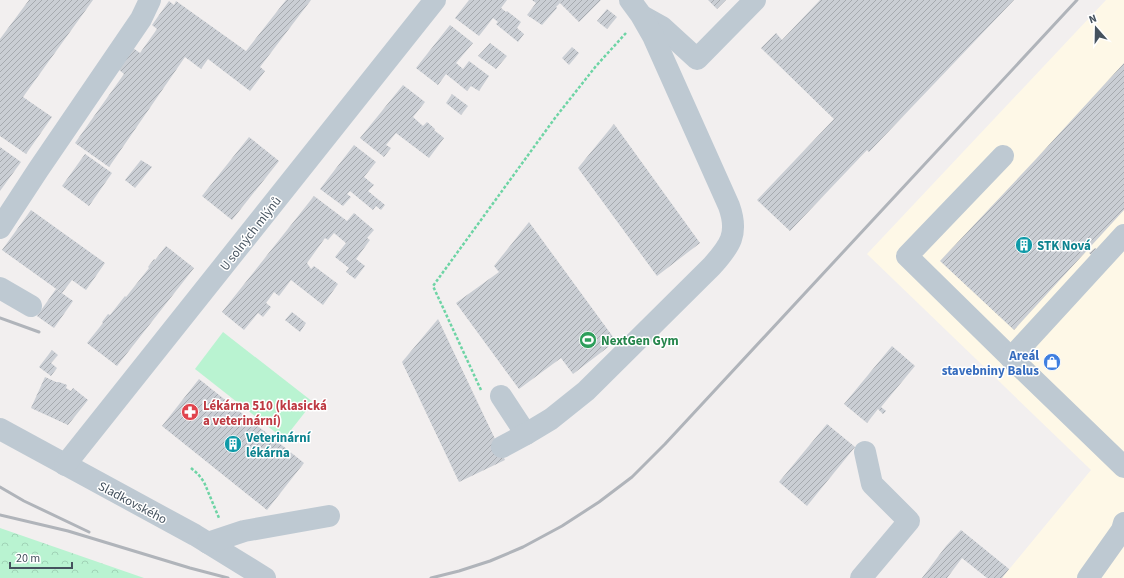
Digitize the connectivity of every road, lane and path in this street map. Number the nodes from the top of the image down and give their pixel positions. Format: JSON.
{"nodes":[{"id":1,"x":150,"y":0,"type":"edge"},
{"id":2,"x":435,"y":0,"type":"edge"},
{"id":3,"x":755,"y":0,"type":"edge"},
{"id":4,"x":633,"y":15,"type":"edge"},
{"id":5,"x":1003,"y":156,"type":"dead end"},
{"id":6,"x":0,"y":228,"type":"edge"},
{"id":7,"x":1124,"y":235,"type":"edge"},
{"id":8,"x":0,"y":288,"type":"edge"},
{"id":9,"x":31,"y":306,"type":"dead end"},
{"id":10,"x":1011,"y":358,"type":"junction"},
{"id":11,"x":492,"y":395,"type":"joint"},
{"id":12,"x":0,"y":429,"type":"edge"},
{"id":13,"x":526,"y":434,"type":"junction"},
{"id":14,"x":502,"y":447,"type":"dead end"},
{"id":15,"x":865,"y":452,"type":"dead end"},
{"id":16,"x":65,"y":465,"type":"junction"},
{"id":17,"x":1124,"y":467,"type":"edge"},
{"id":18,"x":191,"y":468,"type":"dead end"},
{"id":19,"x":329,"y":516,"type":"dead end"},
{"id":20,"x":1124,"y":523,"type":"edge"},
{"id":21,"x":218,"y":540,"type":"junction"},
{"id":22,"x":265,"y":578,"type":"edge"},
{"id":23,"x":861,"y":578,"type":"edge"},
{"id":24,"x":1088,"y":578,"type":"edge"}],
"edges":[{"from":1,"to":6,"type":"street"},
{"from":2,"to":16,"type":"street","name":"U solných mlýnů"},
{"from":3,"to":4,"type":"street"},
{"from":4,"to":11,"type":"path"},
{"from":4,"to":13,"type":"street"},
{"from":5,"to":10,"type":"street"},
{"from":7,"to":10,"type":"street"},
{"from":8,"to":9,"type":"street"},
{"from":10,"to":17,"type":"street"},
{"from":11,"to":13,"type":"street"},
{"from":12,"to":16,"type":"street","name":"Sladkovského"},
{"from":13,"to":14,"type":"street"},
{"from":15,"to":23,"type":"street"},
{"from":16,"to":21,"type":"street","name":"Sladkovského"},
{"from":18,"to":21,"type":"path"},
{"from":19,"to":21,"type":"street"},
{"from":20,"to":24,"type":"street"},
{"from":21,"to":22,"type":"street","name":"Sladkovského"}]}
